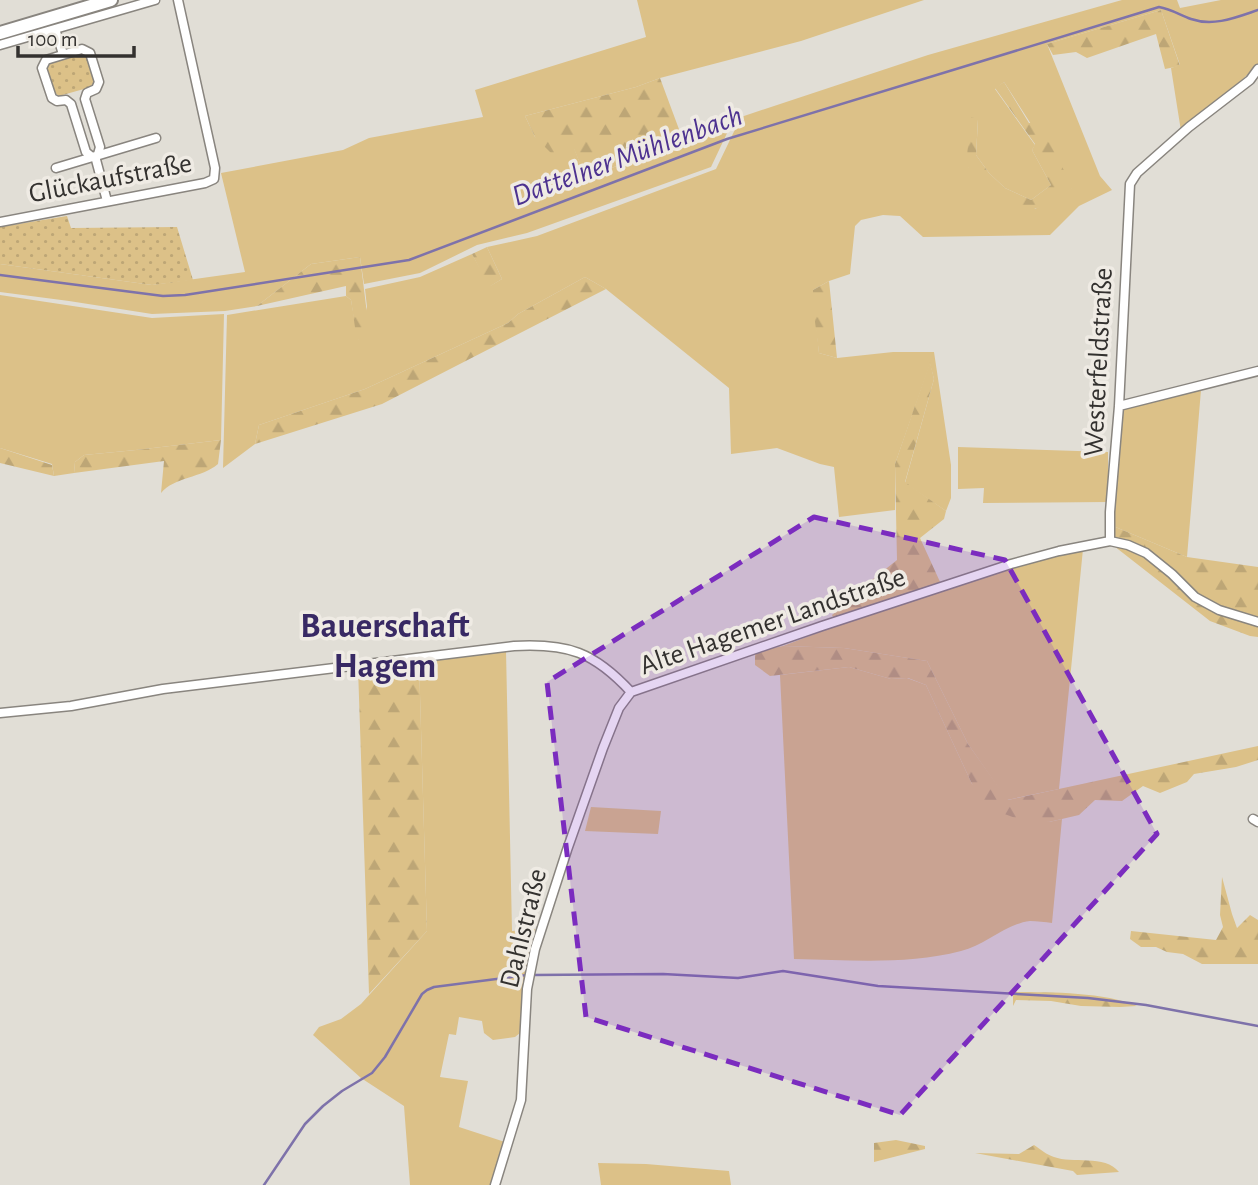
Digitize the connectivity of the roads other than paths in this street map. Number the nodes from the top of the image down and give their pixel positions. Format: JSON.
{"nodes":[{"id":1,"x":111,"y":0,"type":"edge"},
{"id":2,"x":155,"y":0,"type":"edge"},
{"id":3,"x":178,"y":0,"type":"edge"},
{"id":4,"x":55,"y":29,"type":"junction"},
{"id":5,"x":0,"y":33,"type":"edge"},
{"id":6,"x":0,"y":45,"type":"edge"},
{"id":7,"x":63,"y":54,"type":"junction"},
{"id":8,"x":1258,"y":69,"type":"edge"},
{"id":9,"x":156,"y":138,"type":"dead end"},
{"id":10,"x":95,"y":156,"type":"junction"},
{"id":11,"x":56,"y":168,"type":"dead end"},
{"id":12,"x":107,"y":201,"type":"junction"},
{"id":13,"x":0,"y":222,"type":"edge"},
{"id":14,"x":1258,"y":372,"type":"edge"},
{"id":15,"x":1119,"y":407,"type":"junction"},
{"id":16,"x":1110,"y":541,"type":"junction"},
{"id":17,"x":1258,"y":622,"type":"edge"},
{"id":18,"x":631,"y":692,"type":"junction"},
{"id":19,"x":0,"y":713,"type":"edge"},
{"id":20,"x":495,"y":1185,"type":"edge"}],
"edges":[{"from":1,"to":5,"type":"main road"},
{"from":2,"to":4,"type":"street"},
{"from":3,"to":12,"type":"street","name":"Glückaufstraße"},
{"from":4,"to":6,"type":"street"},
{"from":4,"to":7,"type":"street"},
{"from":7,"to":10,"type":"street"},
{"from":7,"to":10,"type":"street"},
{"from":8,"to":15,"type":"street","name":"Westerfeldstraße"},
{"from":9,"to":10,"type":"street"},
{"from":10,"to":11,"type":"street"},
{"from":10,"to":12,"type":"street"},
{"from":12,"to":13,"type":"street","name":"Glückaufstraße"},
{"from":14,"to":15,"type":"street"},
{"from":15,"to":16,"type":"street","name":"Westerfeldstraße"},
{"from":16,"to":17,"type":"street"},
{"from":16,"to":18,"type":"street","name":"Alte Hagemer Landstraße"},
{"from":18,"to":19,"type":"street","name":"Alte Hagemer Landstraße"},
{"from":18,"to":20,"type":"street","name":"Dahlstraße"}]}
